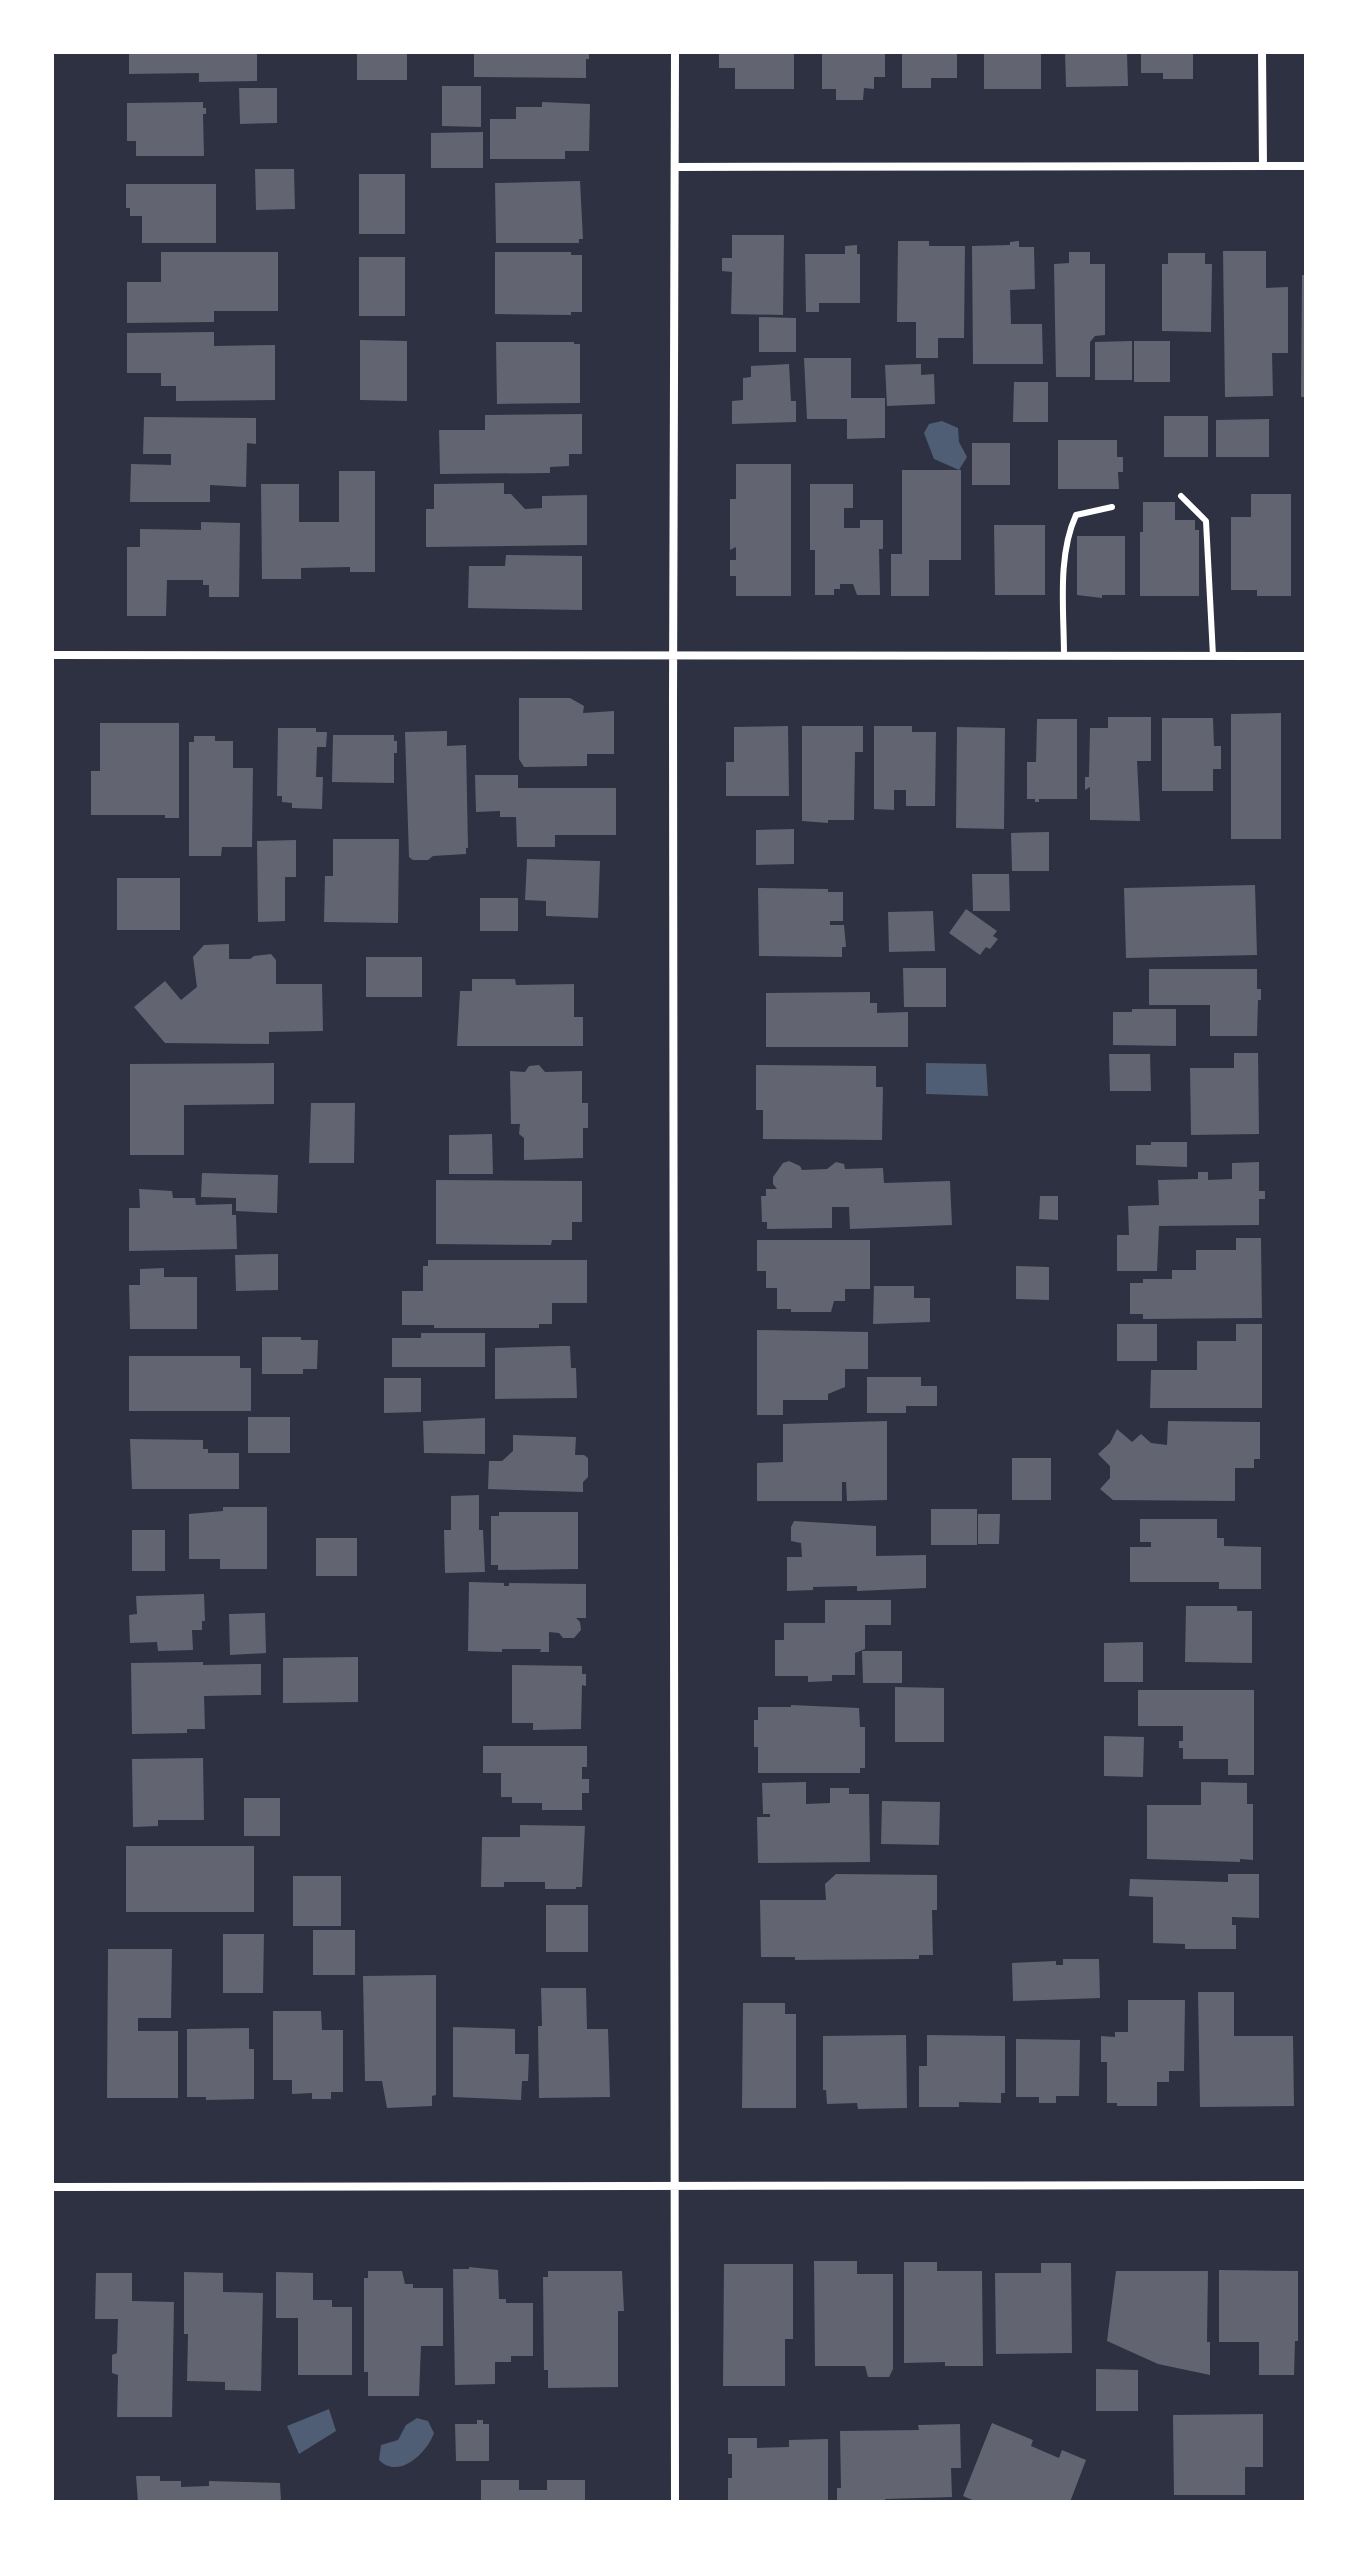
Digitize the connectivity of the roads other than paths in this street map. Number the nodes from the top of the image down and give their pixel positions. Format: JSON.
{"nodes":[{"id":1,"x":675,"y":52,"type":"edge"},
{"id":2,"x":1262,"y":52,"type":"edge"},
{"id":3,"x":1263,"y":166,"type":"junction"},
{"id":4,"x":1306,"y":166,"type":"edge"},
{"id":5,"x":675,"y":167,"type":"junction"},
{"id":6,"x":1181,"y":496,"type":"dead end"},
{"id":7,"x":1112,"y":507,"type":"dead end"},
{"id":8,"x":52,"y":655,"type":"edge"},
{"id":9,"x":1064,"y":656,"type":"junction"},
{"id":10,"x":1213,"y":656,"type":"junction"},
{"id":11,"x":1306,"y":656,"type":"edge"},
{"id":12,"x":673,"y":657,"type":"junction"},
{"id":13,"x":677,"y":2185,"type":"junction"},
{"id":14,"x":1306,"y":2185,"type":"edge"},
{"id":15,"x":52,"y":2187,"type":"edge"},
{"id":16,"x":675,"y":2502,"type":"edge"}],
"edges":[{"from":1,"to":5,"type":"street"},
{"from":2,"to":3,"type":"street"},
{"from":3,"to":4,"type":"street"},
{"from":3,"to":5,"type":"street"},
{"from":5,"to":12,"type":"street"},
{"from":6,"to":10,"type":"lane"},
{"from":7,"to":9,"type":"lane"},
{"from":8,"to":12,"type":"street"},
{"from":9,"to":10,"type":"street"},
{"from":9,"to":12,"type":"street"},
{"from":10,"to":11,"type":"street"},
{"from":12,"to":13,"type":"street"},
{"from":13,"to":14,"type":"street"},
{"from":13,"to":15,"type":"street"},
{"from":13,"to":16,"type":"street"}]}
